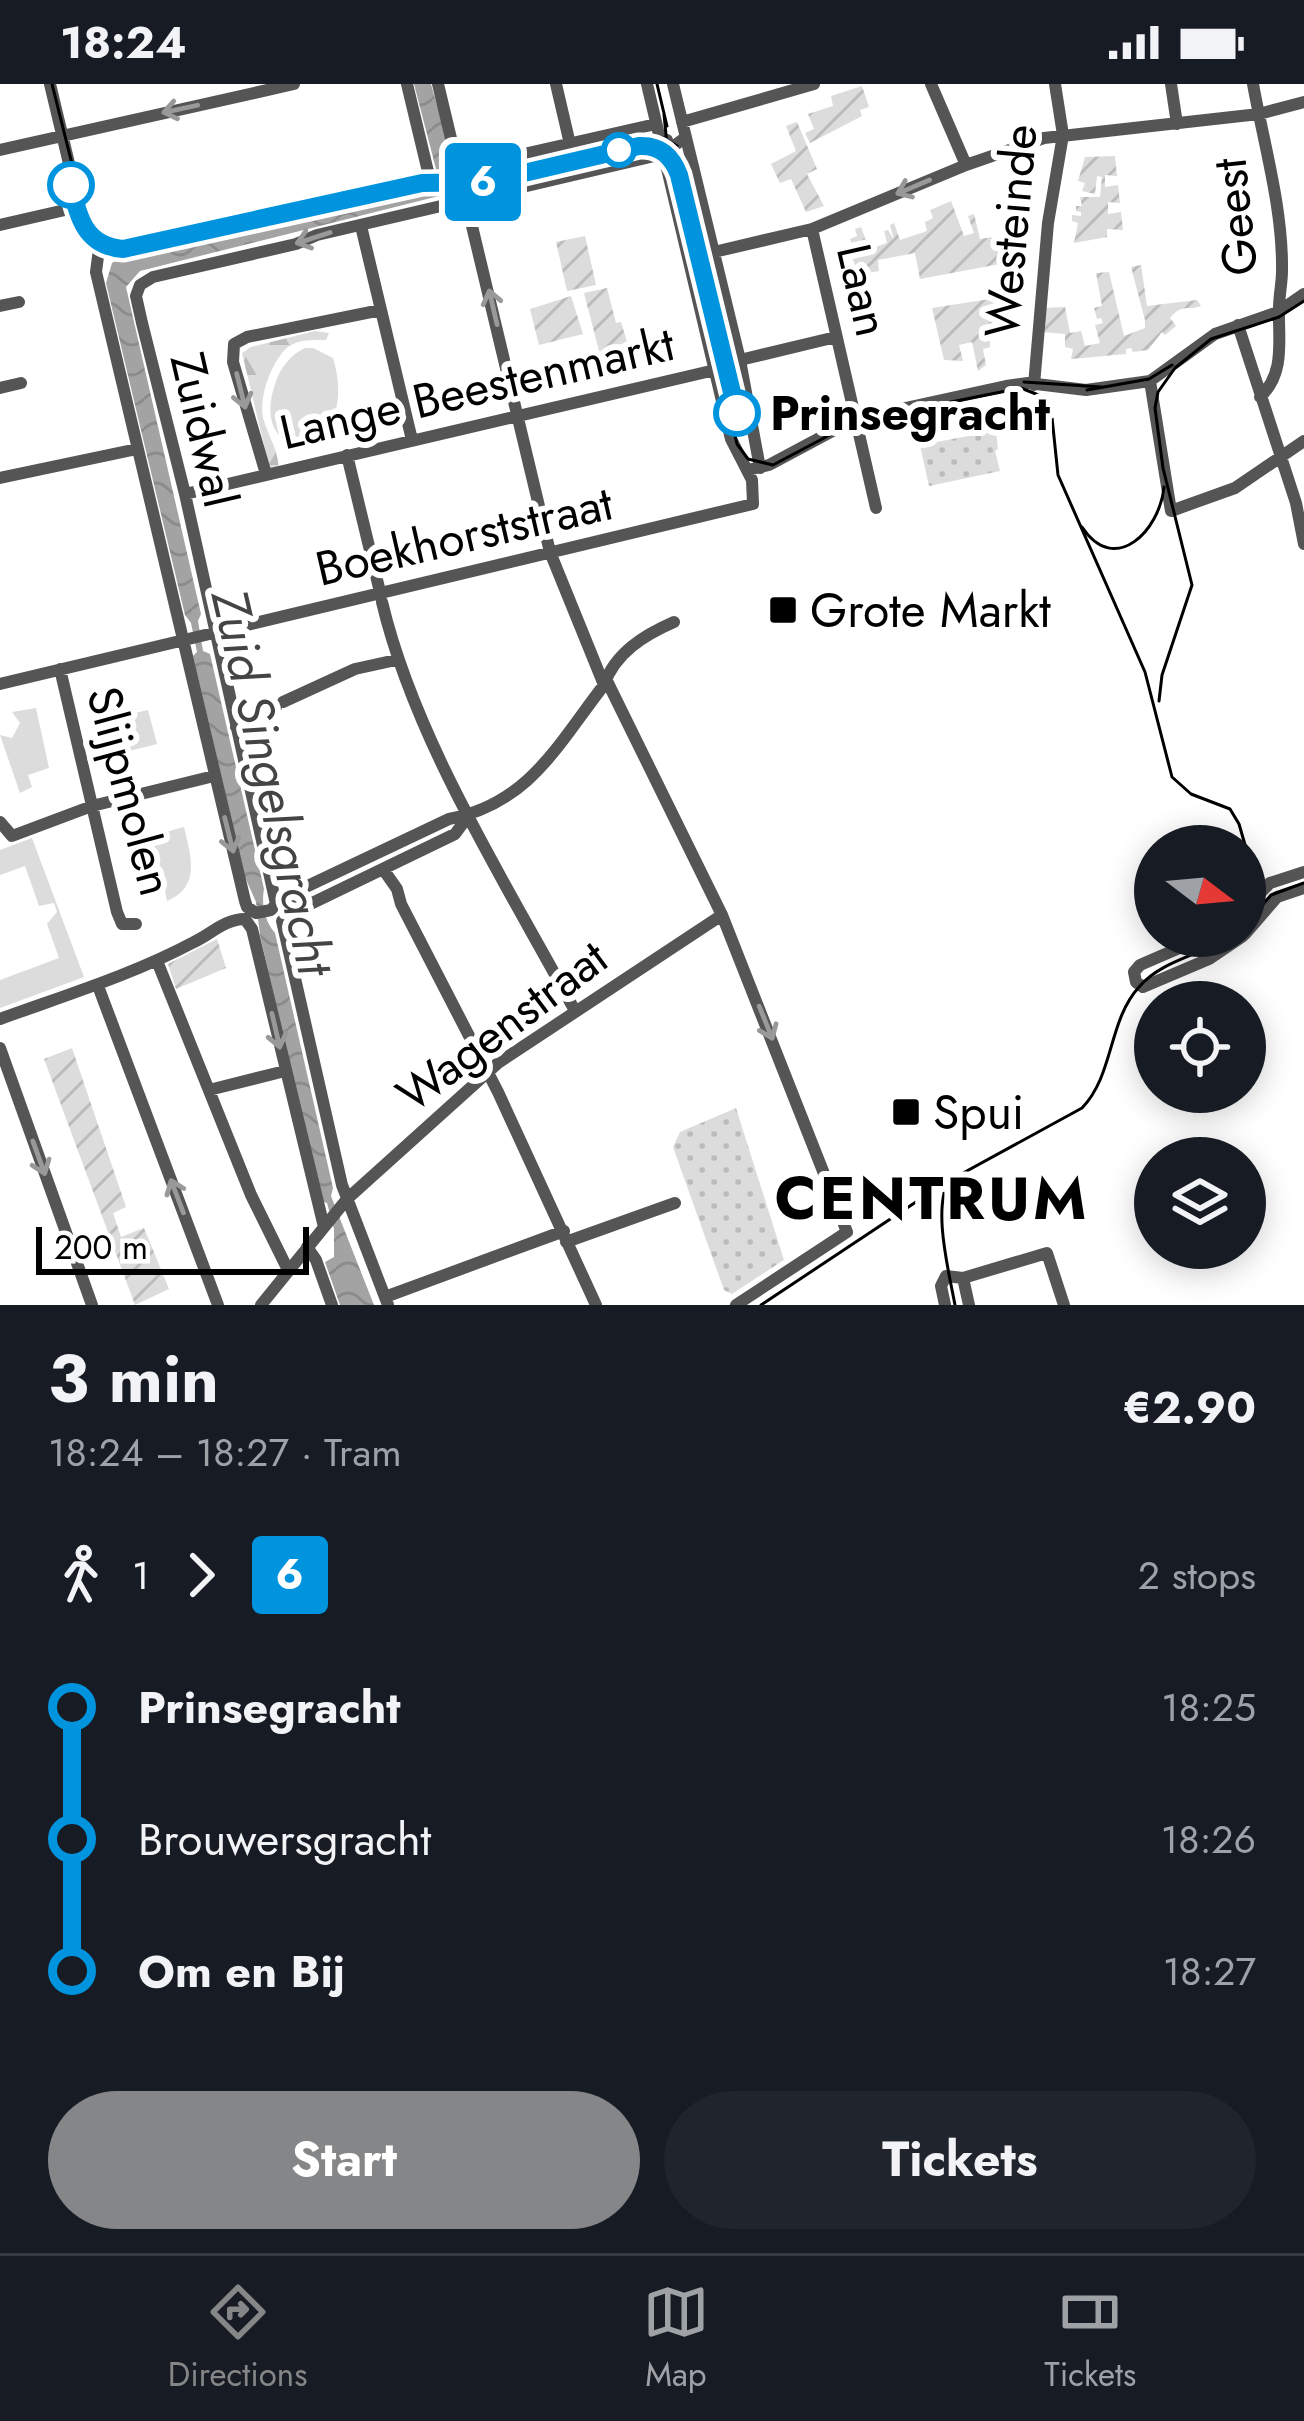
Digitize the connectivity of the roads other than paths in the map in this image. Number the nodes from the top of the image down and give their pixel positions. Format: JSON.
{"nodes":[{"id":1,"x":50,"y":84,"type":"edge"},
{"id":2,"x":294,"y":84,"type":"edge"},
{"id":3,"x":406,"y":84,"type":"edge"},
{"id":4,"x":438,"y":84,"type":"edge"},
{"id":5,"x":556,"y":84,"type":"edge"},
{"id":6,"x":647,"y":84,"type":"edge"},
{"id":7,"x":673,"y":84,"type":"edge"},
{"id":8,"x":814,"y":84,"type":"edge"},
{"id":9,"x":932,"y":84,"type":"edge"},
{"id":10,"x":1055,"y":84,"type":"edge"},
{"id":11,"x":1171,"y":84,"type":"edge"},
{"id":12,"x":1253,"y":84,"type":"edge"},
{"id":13,"x":795,"y":87,"type":"edge"},
{"id":14,"x":1304,"y":101,"type":"edge"},
{"id":15,"x":1259,"y":114,"type":"junction"},
{"id":16,"x":682,"y":122,"type":"junction"},
{"id":17,"x":656,"y":124,"type":"junction"},
{"id":18,"x":1177,"y":124,"type":"junction"},
{"id":19,"x":62,"y":135,"type":"junction"},
{"id":20,"x":1063,"y":135,"type":"junction"},
{"id":21,"x":686,"y":137,"type":"junction"},
{"id":22,"x":570,"y":144,"type":"junction"},
{"id":23,"x":662,"y":147,"type":"junction"},
{"id":24,"x":0,"y":150,"type":"edge"},
{"id":25,"x":545,"y":165,"type":"junction"},
{"id":26,"x":966,"y":165,"type":"junction"},
{"id":27,"x":574,"y":175,"type":"junction"},
{"id":28,"x":457,"y":176,"type":"junction"},
{"id":29,"x":432,"y":179,"type":"junction"},
{"id":30,"x":467,"y":200,"type":"junction"},
{"id":31,"x":79,"y":207,"type":"junction"},
{"id":32,"x":0,"y":225,"type":"edge"},
{"id":33,"x":361,"y":226,"type":"junction"},
{"id":34,"x":812,"y":229,"type":"junction"},
{"id":35,"x":100,"y":241,"type":"junction"},
{"id":36,"x":717,"y":251,"type":"junction"},
{"id":37,"x":1304,"y":294,"type":"edge"},
{"id":38,"x":19,"y":302,"type":"dead end"},
{"id":39,"x":0,"y":306,"type":"edge"},
{"id":40,"x":380,"y":310,"type":"junction"},
{"id":41,"x":1279,"y":312,"type":"junction"},
{"id":42,"x":1238,"y":325,"type":"junction"},
{"id":43,"x":836,"y":337,"type":"junction"},
{"id":44,"x":740,"y":360,"type":"junction"},
{"id":45,"x":712,"y":371,"type":"junction"},
{"id":46,"x":1150,"y":381,"type":"junction"},
{"id":47,"x":21,"y":383,"type":"dead end"},
{"id":48,"x":1034,"y":386,"type":"junction"},
{"id":49,"x":0,"y":388,"type":"edge"},
{"id":50,"x":1260,"y":397,"type":"junction"},
{"id":51,"x":519,"y":414,"type":"junction"},
{"id":52,"x":855,"y":419,"type":"junction"},
{"id":53,"x":412,"y":440,"type":"junction"},
{"id":54,"x":1304,"y":441,"type":"edge"},
{"id":55,"x":137,"y":449,"type":"junction"},
{"id":56,"x":347,"y":455,"type":"junction"},
{"id":57,"x":1281,"y":458,"type":"junction"},
{"id":58,"x":754,"y":469,"type":"junction"},
{"id":59,"x":266,"y":474,"type":"junction"},
{"id":60,"x":0,"y":478,"type":"edge"},
{"id":61,"x":185,"y":494,"type":"junction"},
{"id":62,"x":876,"y":508,"type":"dead end"},
{"id":63,"x":1304,"y":544,"type":"edge"},
{"id":64,"x":550,"y":552,"type":"junction"},
{"id":65,"x":381,"y":597,"type":"junction"},
{"id":66,"x":674,"y":622,"type":"dead end"},
{"id":67,"x":197,"y":637,"type":"junction"},
{"id":68,"x":396,"y":660,"type":"junction"},
{"id":69,"x":60,"y":670,"type":"junction"},
{"id":70,"x":605,"y":682,"type":"junction"},
{"id":71,"x":0,"y":683,"type":"edge"},
{"id":72,"x":236,"y":727,"type":"junction"},
{"id":73,"x":214,"y":776,"type":"junction"},
{"id":74,"x":92,"y":806,"type":"junction"},
{"id":75,"x":469,"y":815,"type":"junction"},
{"id":76,"x":0,"y":822,"type":"edge"},
{"id":77,"x":378,"y":853,"type":"junction"},
{"id":78,"x":383,"y":869,"type":"junction"},
{"id":79,"x":1304,"y":872,"type":"edge"},
{"id":80,"x":1277,"y":879,"type":"junction"},
{"id":81,"x":1304,"y":888,"type":"edge"},
{"id":82,"x":1266,"y":889,"type":"edge"},
{"id":83,"x":1283,"y":893,"type":"junction"},
{"id":84,"x":297,"y":909,"type":"junction"},
{"id":85,"x":1266,"y":910,"type":"edge"},
{"id":86,"x":261,"y":912,"type":"junction"},
{"id":87,"x":722,"y":915,"type":"junction"},
{"id":88,"x":136,"y":924,"type":"dead end"},
{"id":89,"x":1157,"y":957,"type":"edge"},
{"id":90,"x":1212,"y":957,"type":"edge"},
{"id":91,"x":157,"y":961,"type":"junction"},
{"id":92,"x":98,"y":986,"type":"junction"},
{"id":93,"x":574,"y":1009,"type":"junction"},
{"id":94,"x":0,"y":1019,"type":"edge"},
{"id":95,"x":0,"y":1048,"type":"edge"},
{"id":96,"x":490,"y":1069,"type":"junction"},
{"id":97,"x":285,"y":1071,"type":"junction"},
{"id":98,"x":208,"y":1090,"type":"junction"},
{"id":99,"x":347,"y":1199,"type":"junction"},
{"id":100,"x":675,"y":1203,"type":"dead end"},
{"id":101,"x":330,"y":1219,"type":"junction"},
{"id":102,"x":568,"y":1235,"type":"junction"},
{"id":103,"x":307,"y":1247,"type":"junction"},
{"id":104,"x":288,"y":1270,"type":"junction"},
{"id":105,"x":964,"y":1278,"type":"junction"},
{"id":106,"x":386,"y":1301,"type":"edge"},
{"id":107,"x":92,"y":1305,"type":"edge"},
{"id":108,"x":218,"y":1305,"type":"edge"},
{"id":109,"x":261,"y":1305,"type":"edge"},
{"id":110,"x":332,"y":1305,"type":"edge"},
{"id":111,"x":600,"y":1305,"type":"edge"},
{"id":112,"x":736,"y":1305,"type":"edge"},
{"id":113,"x":946,"y":1305,"type":"edge"},
{"id":114,"x":969,"y":1305,"type":"edge"},
{"id":115,"x":1064,"y":1305,"type":"edge"}],
"edges":[{"from":1,"to":19,"type":"street"},
{"from":2,"to":19,"type":"street","one_way":true},
{"from":3,"to":29,"type":"street"},
{"from":4,"to":28,"type":"street"},
{"from":5,"to":22,"type":"street"},
{"from":6,"to":17,"type":"street"},
{"from":7,"to":16,"type":"street"},
{"from":8,"to":13,"type":"street"},
{"from":9,"to":26,"type":"street"},
{"from":10,"to":20,"type":"street","name":"Westeinde"},
{"from":11,"to":18,"type":"street"},
{"from":12,"to":15,"type":"street","name":"Geest"},
{"from":13,"to":16,"type":"street"},
{"from":14,"to":15,"type":"street"},
{"from":15,"to":18,"type":"street"},
{"from":15,"to":41,"type":"street","name":"Geest"},
{"from":16,"to":21,"type":"street"},
{"from":17,"to":22,"type":"street"},
{"from":17,"to":23,"type":"street"},
{"from":18,"to":20,"type":"street"},
{"from":19,"to":24,"type":"street"},
{"from":19,"to":31,"type":"street"},
{"from":20,"to":26,"type":"street"},
{"from":20,"to":48,"type":"street","name":"Westeinde"},
{"from":21,"to":23,"type":"street"},
{"from":21,"to":36,"type":"street"},
{"from":22,"to":28,"type":"street"},
{"from":23,"to":25,"type":"street"},
{"from":23,"to":27,"type":"street"},
{"from":23,"to":45,"type":"street"},
{"from":25,"to":27,"type":"street"},
{"from":25,"to":28,"type":"street"},
{"from":26,"to":34,"type":"street","one_way":true},
{"from":27,"to":30,"type":"street"},
{"from":28,"to":29,"type":"street"},
{"from":28,"to":30,"type":"street"},
{"from":29,"to":35,"type":"street"},
{"from":30,"to":33,"type":"street"},
{"from":51,"to":30,"type":"street","one_way":true},
{"from":31,"to":32,"type":"street"},
{"from":31,"to":35,"type":"street"},
{"from":33,"to":40,"type":"street"},
{"from":33,"to":61,"type":"street","name":"Zuidwal","one_way":true},
{"from":34,"to":36,"type":"street"},
{"from":34,"to":43,"type":"street","name":"Laan"},
{"from":35,"to":55,"type":"street"},
{"from":36,"to":44,"type":"street"},
{"from":37,"to":41,"type":"street"},
{"from":38,"to":39,"type":"street"},
{"from":40,"to":53,"type":"street"},
{"from":40,"to":59,"type":"street","one_way":true},
{"from":41,"to":42,"type":"street"},
{"from":41,"to":50,"type":"street","name":"Geest"},
{"from":42,"to":46,"type":"street"},
{"from":42,"to":50,"type":"street"},
{"from":43,"to":44,"type":"street"},
{"from":43,"to":52,"type":"street","name":"Laan"},
{"from":44,"to":58,"type":"street"},
{"from":45,"to":51,"type":"street","name":"Lange Beestenmarkt"},
{"from":45,"to":58,"type":"street"},
{"from":46,"to":48,"type":"street"},
{"from":46,"to":57,"type":"street"},
{"from":47,"to":49,"type":"street"},
{"from":48,"to":52,"type":"street"},
{"from":50,"to":57,"type":"street"},
{"from":51,"to":53,"type":"street","name":"Lange Beestenmarkt"},
{"from":51,"to":64,"type":"street"},
{"from":52,"to":58,"type":"street"},
{"from":52,"to":62,"type":"street","name":"Laan"},
{"from":53,"to":56,"type":"street","name":"Lange Beestenmarkt"},
{"from":54,"to":57,"type":"street"},
{"from":55,"to":60,"type":"street"},
{"from":55,"to":67,"type":"street"},
{"from":56,"to":59,"type":"street","name":"Lange Beestenmarkt"},
{"from":56,"to":65,"type":"street"},
{"from":57,"to":63,"type":"street"},
{"from":58,"to":64,"type":"street","name":"Boekhorststraat"},
{"from":59,"to":61,"type":"street","name":"Lange Beestenmarkt"},
{"from":61,"to":67,"type":"street","name":"Zuidwal"},
{"from":64,"to":65,"type":"street","name":"Boekhorststraat"},
{"from":64,"to":70,"type":"street"},
{"from":65,"to":67,"type":"street","name":"Boekhorststraat"},
{"from":65,"to":68,"type":"street"},
{"from":66,"to":70,"type":"street"},
{"from":67,"to":69,"type":"street","name":"Boekhorststraat"},
{"from":67,"to":72,"type":"street","name":"Zuidwal"},
{"from":67,"to":73,"type":"street"},
{"from":68,"to":72,"type":"street"},
{"from":68,"to":75,"type":"street"},
{"from":69,"to":71,"type":"street","name":"Boekhorststraat"},
{"from":69,"to":74,"type":"street","name":"Slijpmolen"},
{"from":70,"to":75,"type":"street"},
{"from":70,"to":87,"type":"street"},
{"from":72,"to":86,"type":"street","name":"Zuidwal"},
{"from":73,"to":74,"type":"street"},
{"from":73,"to":86,"type":"street","one_way":true},
{"from":74,"to":76,"type":"street"},
{"from":74,"to":88,"type":"street","name":"Slijpmolen"},
{"from":75,"to":77,"type":"street"},
{"from":75,"to":78,"type":"street"},
{"from":75,"to":93,"type":"street"},
{"from":77,"to":78,"type":"street"},
{"from":77,"to":84,"type":"street"},
{"from":78,"to":84,"type":"street"},
{"from":78,"to":96,"type":"street"},
{"from":79,"to":80,"type":"street"},
{"from":80,"to":82,"type":"street"},
{"from":80,"to":83,"type":"street"},
{"from":81,"to":83,"type":"street"},
{"from":83,"to":85,"type":"street"},
{"from":84,"to":99,"type":"street"},
{"from":86,"to":91,"type":"street"},
{"from":86,"to":97,"type":"street","one_way":true},
{"from":87,"to":93,"type":"street","name":"Wagenstraat"},
{"from":87,"to":112,"type":"street","one_way":true},
{"from":89,"to":90,"type":"street"},
{"from":91,"to":92,"type":"street"},
{"from":91,"to":98,"type":"street"},
{"from":92,"to":94,"type":"street"},
{"from":108,"to":92,"type":"street","one_way":true},
{"from":93,"to":96,"type":"street","name":"Wagenstraat"},
{"from":95,"to":107,"type":"street","one_way":true},
{"from":96,"to":99,"type":"street","name":"Wagenstraat"},
{"from":96,"to":102,"type":"street"},
{"from":97,"to":98,"type":"street"},
{"from":97,"to":101,"type":"street"},
{"from":98,"to":104,"type":"street"},
{"from":99,"to":101,"type":"street","name":"Wagenstraat"},
{"from":99,"to":106,"type":"street"},
{"from":100,"to":102,"type":"street"},
{"from":101,"to":103,"type":"street","name":"Wagenstraat"},
{"from":102,"to":106,"type":"street"},
{"from":102,"to":111,"type":"street"},
{"from":103,"to":104,"type":"street","name":"Wagenstraat"},
{"from":103,"to":110,"type":"street"},
{"from":104,"to":109,"type":"street","name":"Wagenstraat"},
{"from":105,"to":113,"type":"street"},
{"from":105,"to":114,"type":"street"},
{"from":105,"to":115,"type":"street"}]}
